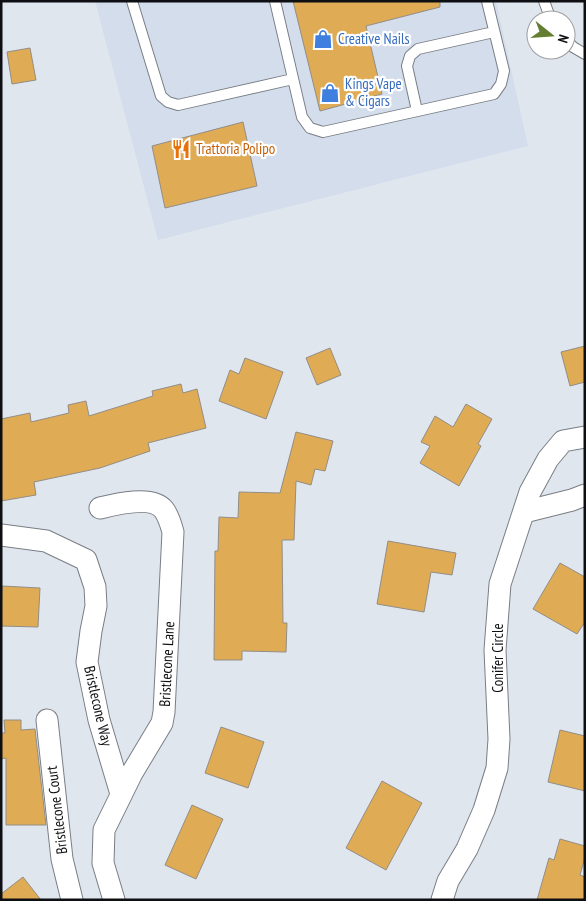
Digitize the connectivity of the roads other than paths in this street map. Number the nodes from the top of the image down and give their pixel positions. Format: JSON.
{"nodes":[{"id":1,"x":132,"y":1,"type":"edge"},
{"id":2,"x":275,"y":1,"type":"edge"},
{"id":3,"x":487,"y":1,"type":"edge"},
{"id":4,"x":494,"y":32,"type":"junction"},
{"id":5,"x":293,"y":78,"type":"junction"},
{"id":6,"x":417,"y":111,"type":"junction"},
{"id":7,"x":585,"y":437,"type":"edge"},
{"id":8,"x":581,"y":502,"type":"edge"},
{"id":9,"x":100,"y":508,"type":"dead end"},
{"id":10,"x":524,"y":512,"type":"junction"},
{"id":11,"x":1,"y":535,"type":"edge"},
{"id":12,"x":47,"y":720,"type":"dead end"},
{"id":13,"x":121,"y":794,"type":"junction"},
{"id":14,"x":72,"y":900,"type":"edge"},
{"id":15,"x":114,"y":900,"type":"edge"},
{"id":16,"x":442,"y":900,"type":"edge"}],
"edges":[{"from":1,"to":5,"type":"lane"},
{"from":2,"to":5,"type":"lane"},
{"from":3,"to":4,"type":"lane"},
{"from":4,"to":6,"type":"lane"},
{"from":4,"to":6,"type":"lane"},
{"from":5,"to":6,"type":"lane"},
{"from":7,"to":10,"type":"street","name":"Conifer Circle"},
{"from":8,"to":10,"type":"street"},
{"from":9,"to":13,"type":"street","name":"Bristlecone Lane"},
{"from":10,"to":16,"type":"street","name":"Conifer Circle"},
{"from":11,"to":13,"type":"street","name":"Bristlecone Way"},
{"from":12,"to":14,"type":"street","name":"Bristlecone Court"},
{"from":13,"to":15,"type":"street","name":"Bristlecone Lane"}]}
